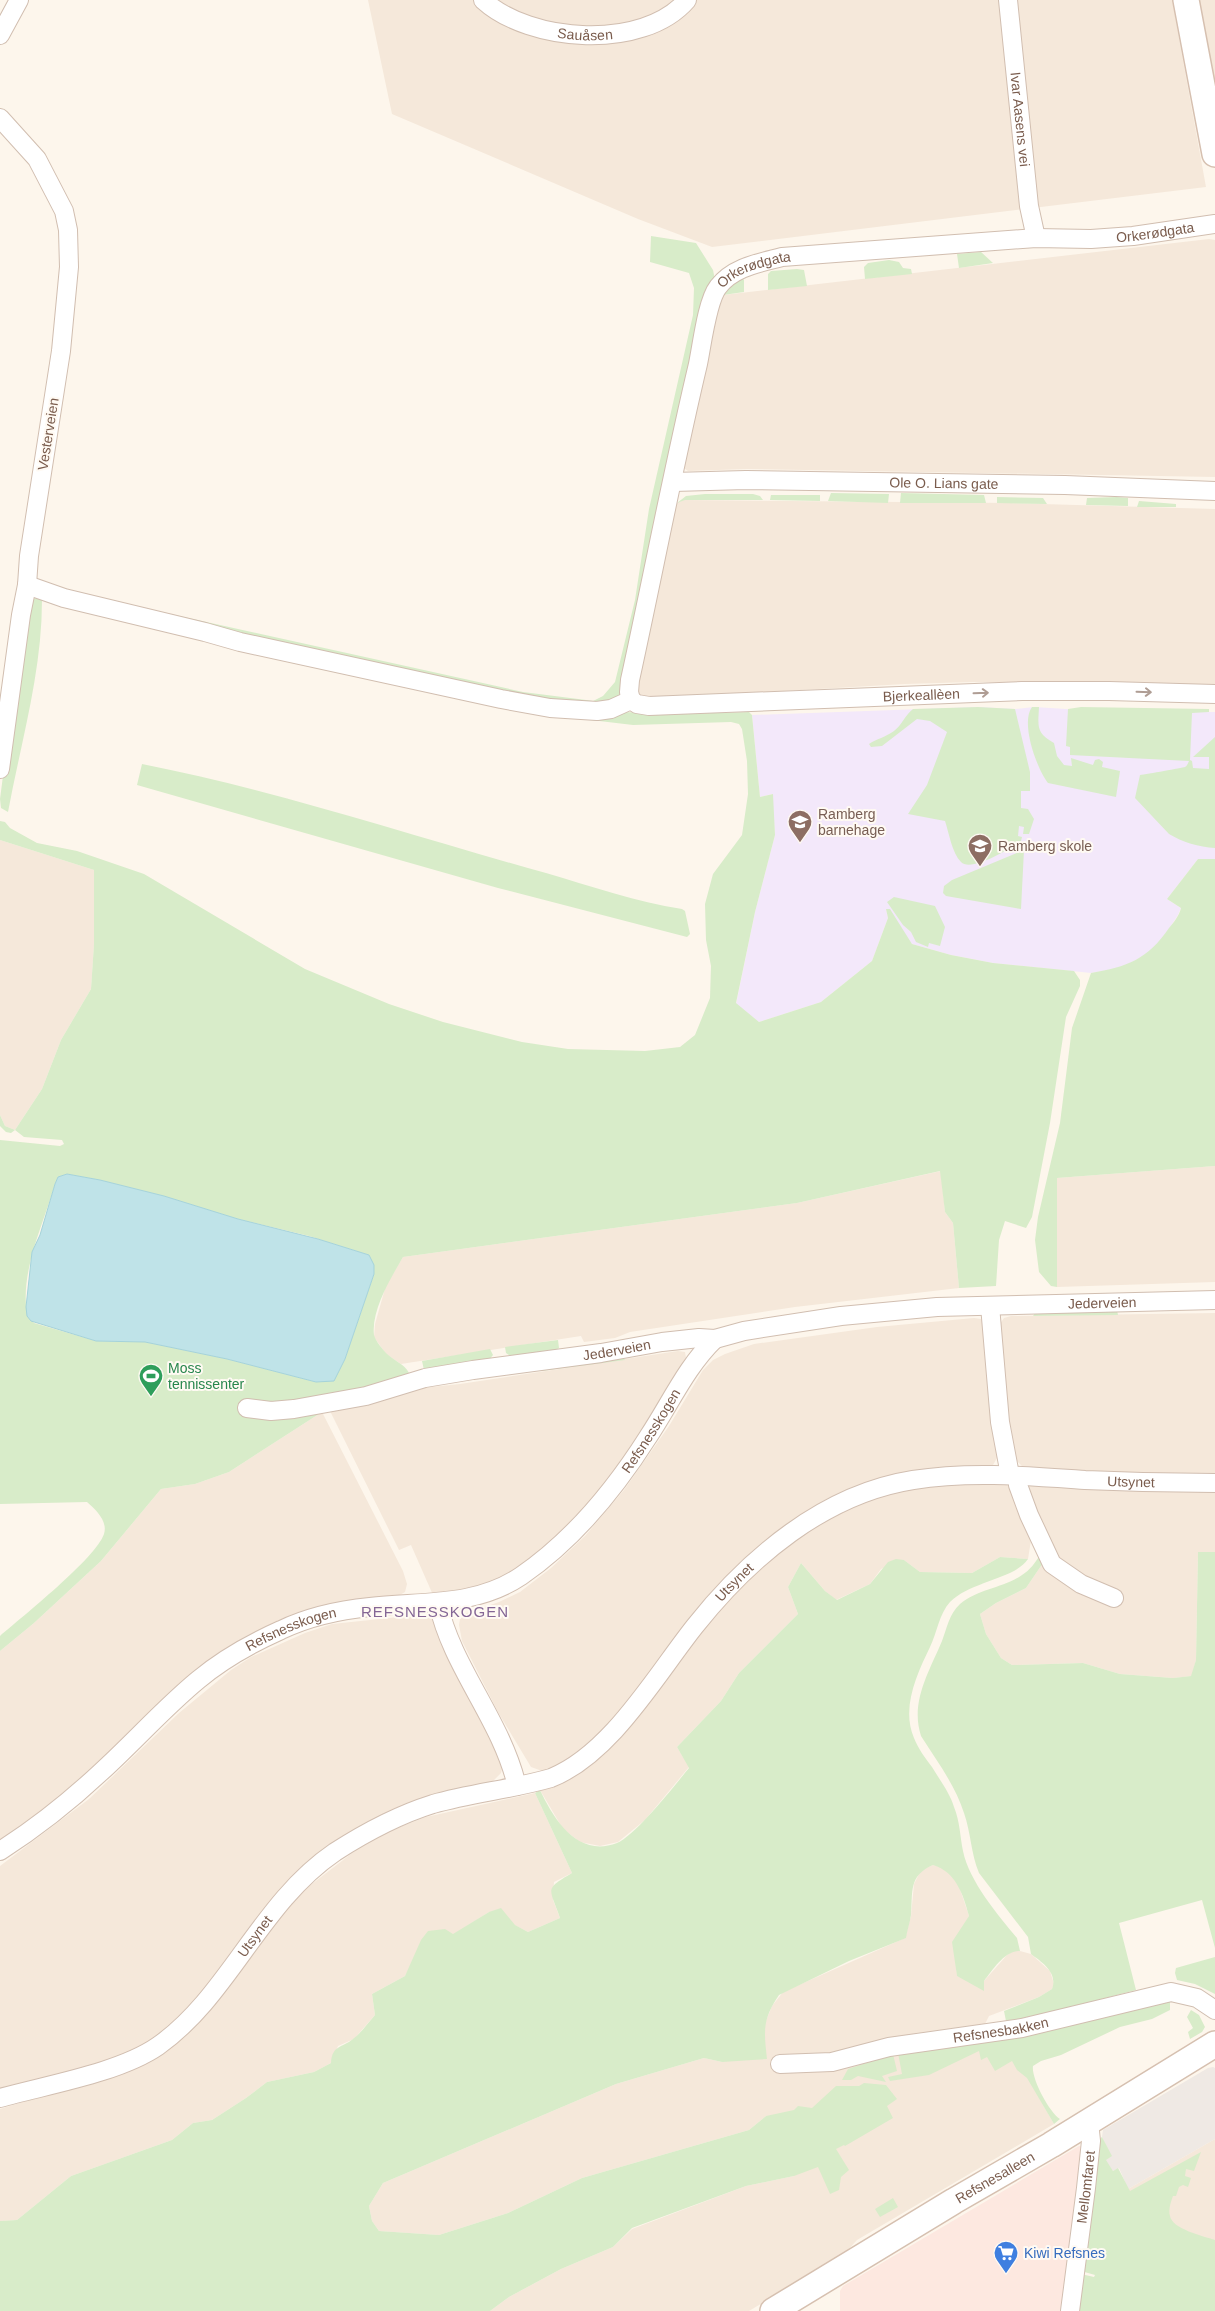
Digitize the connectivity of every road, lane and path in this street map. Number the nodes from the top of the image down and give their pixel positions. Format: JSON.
{"nodes":[{"id":1,"x":19,"y":0,"type":"edge"},
{"id":2,"x":483,"y":0,"type":"edge"},
{"id":3,"x":687,"y":0,"type":"edge"},
{"id":4,"x":1008,"y":0,"type":"edge"},
{"id":5,"x":1186,"y":0,"type":"edge"},
{"id":6,"x":0,"y":35,"type":"edge"},
{"id":7,"x":0,"y":118,"type":"edge"},
{"id":8,"x":1215,"y":154,"type":"edge"},
{"id":9,"x":1215,"y":224,"type":"edge"},
{"id":10,"x":1036,"y":238,"type":"junction"},
{"id":11,"x":673,"y":482,"type":"junction"},
{"id":12,"x":1215,"y":491,"type":"edge"},
{"id":13,"x":27,"y":585,"type":"junction"},
{"id":14,"x":1215,"y":694,"type":"edge"},
{"id":15,"x":631,"y":700,"type":"junction"},
{"id":16,"x":0,"y":769,"type":"edge"},
{"id":17,"x":1215,"y":1300,"type":"edge"},
{"id":18,"x":990,"y":1306,"type":"junction"},
{"id":19,"x":715,"y":1339,"type":"junction"},
{"id":20,"x":246,"y":1408,"type":"dead end"},
{"id":21,"x":1013,"y":1475,"type":"junction"},
{"id":22,"x":1215,"y":1483,"type":"edge"},
{"id":23,"x":1114,"y":1598,"type":"dead end"},
{"id":24,"x":438,"y":1603,"type":"junction"},
{"id":25,"x":517,"y":1786,"type":"junction"},
{"id":26,"x":0,"y":1851,"type":"edge"},
{"id":27,"x":1215,"y":2010,"type":"edge"},
{"id":28,"x":1215,"y":2044,"type":"edge"},
{"id":29,"x":780,"y":2064,"type":"dead end"},
{"id":30,"x":0,"y":2098,"type":"edge"},
{"id":31,"x":1089,"y":2122,"type":"junction"},
{"id":32,"x":773,"y":2311,"type":"edge"},
{"id":33,"x":1070,"y":2311,"type":"edge"}],
"edges":[{"from":1,"to":6,"type":"street"},
{"from":2,"to":3,"type":"street","name":"Sauåsen"},
{"from":4,"to":10,"type":"street","name":"Ivar Aasens vei"},
{"from":5,"to":8,"type":"street"},
{"from":7,"to":13,"type":"street","name":"Vesterveien"},
{"from":9,"to":10,"type":"street","name":"Orkerødgata"},
{"from":10,"to":11,"type":"street","name":"Orkerødgata"},
{"from":11,"to":12,"type":"street","name":"Ole O. Lians gate"},
{"from":11,"to":15,"type":"street","name":"Orkerødgata"},
{"from":13,"to":15,"type":"street"},
{"from":13,"to":16,"type":"street","name":"Vesterveien"},
{"from":15,"to":14,"type":"street","name":"Bjerkeallèen","one_way":true},
{"from":17,"to":18,"type":"street","name":"Jederveien"},
{"from":18,"to":19,"type":"street","name":"Jederveien"},
{"from":18,"to":21,"type":"street"},
{"from":19,"to":20,"type":"street","name":"Jederveien"},
{"from":19,"to":24,"type":"street","name":"Refsnesskogen"},
{"from":21,"to":22,"type":"street","name":"Utsynet"},
{"from":21,"to":23,"type":"street"},
{"from":21,"to":25,"type":"street","name":"Utsynet"},
{"from":24,"to":25,"type":"street"},
{"from":24,"to":26,"type":"street","name":"Refsnesskogen"},
{"from":25,"to":30,"type":"street","name":"Utsynet"},
{"from":27,"to":29,"type":"street","name":"Refsnesbakken"},
{"from":28,"to":31,"type":"street","name":"Refsnesalleen"},
{"from":31,"to":32,"type":"street","name":"Refsnesalleen"},
{"from":31,"to":33,"type":"street","name":"Mellomfaret"}]}
